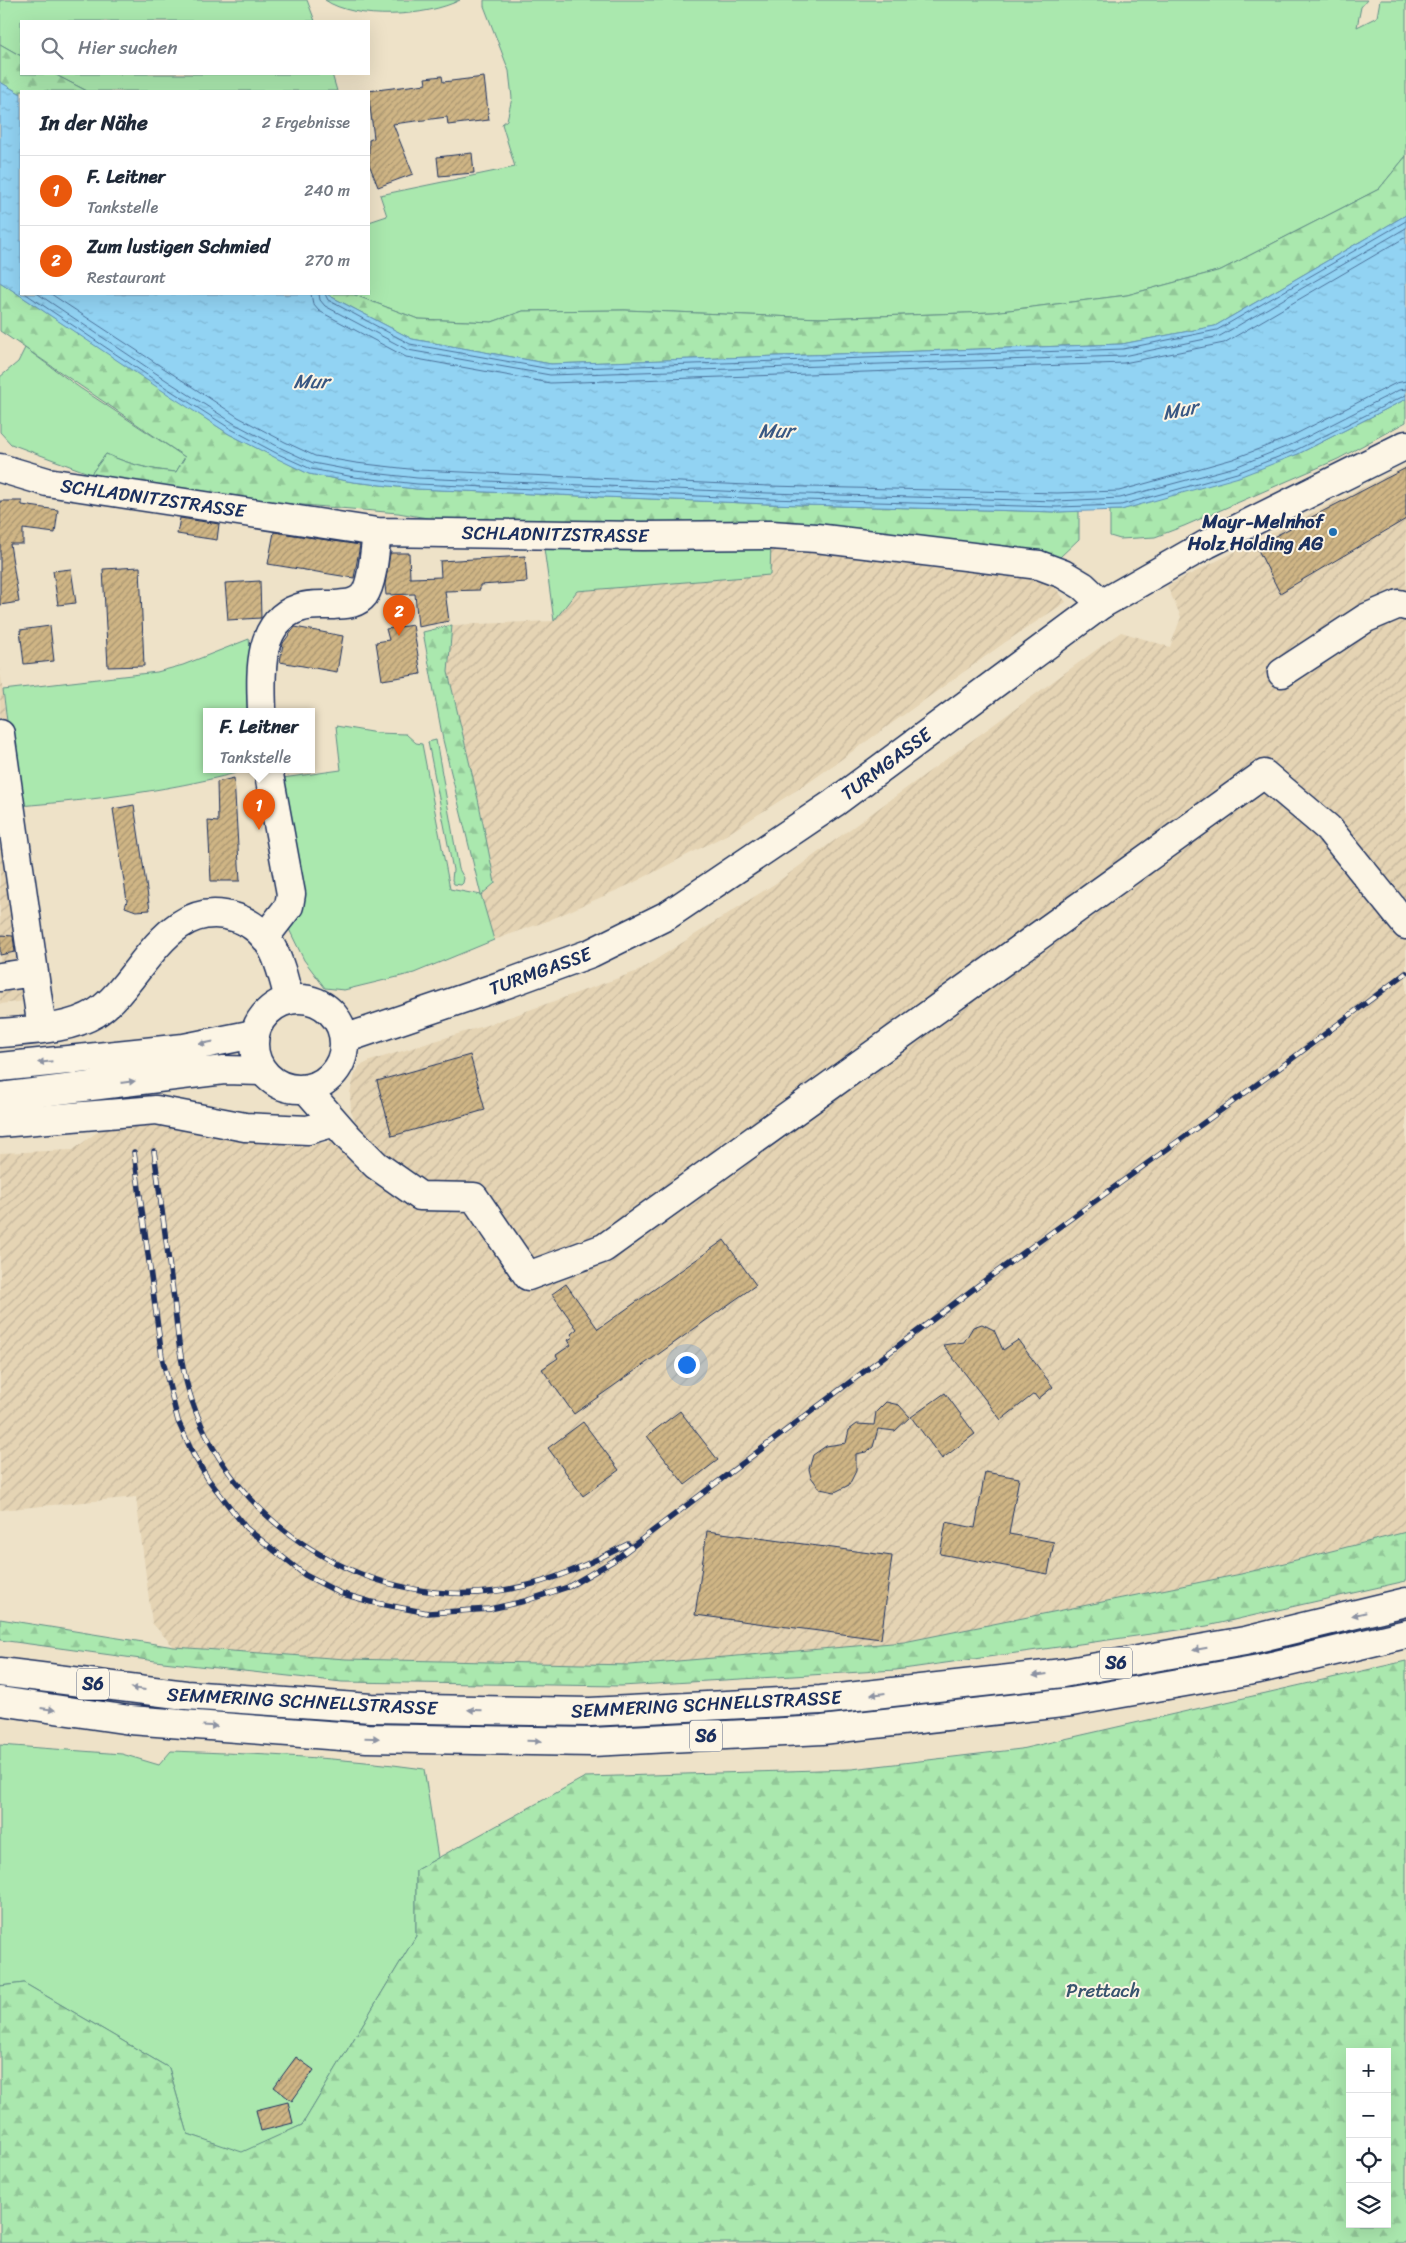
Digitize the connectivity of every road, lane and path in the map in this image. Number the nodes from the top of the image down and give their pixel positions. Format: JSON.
{"nodes":[{"id":1,"x":1406,"y":444,"type":"edge"},
{"id":2,"x":0,"y":468,"type":"edge"},
{"id":3,"x":377,"y":532,"type":"junction"},
{"id":4,"x":1102,"y":604,"type":"junction"},
{"id":5,"x":1406,"y":606,"type":"edge"},
{"id":6,"x":1282,"y":673,"type":"dead end"},
{"id":7,"x":262,"y":708,"type":"edge"},
{"id":8,"x":0,"y":734,"type":"edge"},
{"id":9,"x":269,"y":773,"type":"edge"},
{"id":10,"x":1406,"y":925,"type":"edge"},
{"id":11,"x":265,"y":937,"type":"junction"},
{"id":12,"x":34,"y":972,"type":"junction"},
{"id":13,"x":0,"y":977,"type":"edge"},
{"id":14,"x":289,"y":1000,"type":"junction"},
{"id":15,"x":42,"y":1028,"type":"junction"},
{"id":16,"x":0,"y":1033,"type":"edge"},
{"id":17,"x":254,"y":1034,"type":"junction"},
{"id":18,"x":344,"y":1039,"type":"junction"},
{"id":19,"x":0,"y":1067,"type":"edge"},
{"id":20,"x":262,"y":1071,"type":"junction"},
{"id":21,"x":306,"y":1089,"type":"junction"},
{"id":22,"x":0,"y":1097,"type":"edge"},
{"id":23,"x":0,"y":1123,"type":"edge"},
{"id":24,"x":342,"y":1130,"type":"junction"},
{"id":25,"x":1406,"y":1602,"type":"edge"},
{"id":26,"x":1406,"y":1634,"type":"edge"},
{"id":27,"x":0,"y":1672,"type":"edge"},
{"id":28,"x":0,"y":1702,"type":"edge"}],
"edges":[{"from":1,"to":4,"type":"main road","name":"TURMGASSE"},
{"from":2,"to":3,"type":"main road","name":"SCHLADNITZSTRASSE"},
{"from":3,"to":4,"type":"main road","name":"SCHLADNITZSTRASSE"},
{"from":3,"to":7,"type":"main road"},
{"from":4,"to":18,"type":"main road","name":"TURMGASSE"},
{"from":5,"to":6,"type":"main road"},
{"from":8,"to":12,"type":"main road"},
{"from":9,"to":11,"type":"main road"},
{"from":10,"to":24,"type":"main road"},
{"from":11,"to":14,"type":"main road"},
{"from":11,"to":15,"type":"main road"},
{"from":12,"to":13,"type":"main road"},
{"from":12,"to":15,"type":"main road"},
{"from":14,"to":17,"type":"main road"},
{"from":14,"to":18,"type":"main road"},
{"from":15,"to":16,"type":"main road"},
{"from":17,"to":19,"type":"main road","one_way":true},
{"from":17,"to":20,"type":"main road"},
{"from":18,"to":21,"type":"main road"},
{"from":20,"to":21,"type":"main road"},
{"from":22,"to":20,"type":"main road","one_way":true},
{"from":21,"to":24,"type":"main road"},
{"from":23,"to":24,"type":"main road"},
{"from":25,"to":27,"type":"main road","name":"SEMMERING SCHNELLSTRASSE","number":"S6","one_way":true},
{"from":28,"to":26,"type":"main road","name":"SEMMERING SCHNELLSTRASSE","number":"S6","one_way":true}]}
